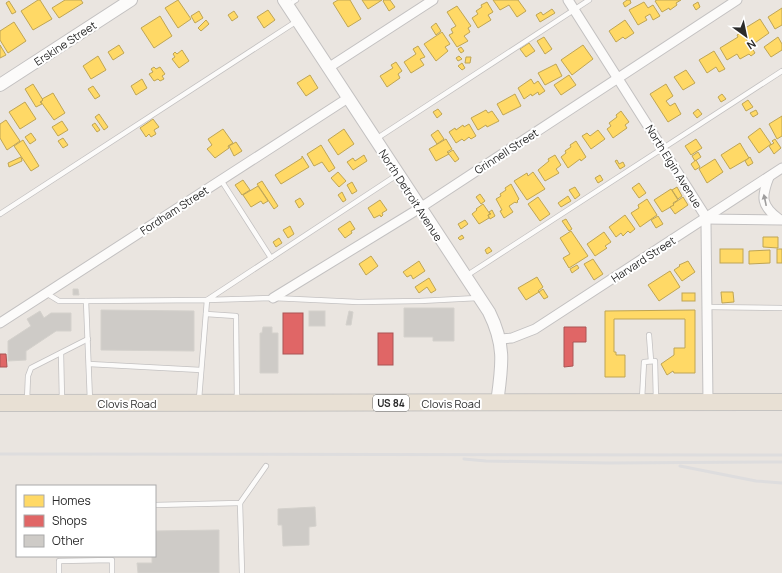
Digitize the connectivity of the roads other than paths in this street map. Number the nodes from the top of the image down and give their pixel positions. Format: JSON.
{"nodes":[{"id":1,"x":131,"y":0,"type":"edge"},
{"id":2,"x":433,"y":0,"type":"edge"},
{"id":3,"x":568,"y":0,"type":"edge"},
{"id":4,"x":589,"y":0,"type":"edge"},
{"id":5,"x":737,"y":0,"type":"edge"},
{"id":6,"x":289,"y":2,"type":"edge"},
{"id":7,"x":574,"y":10,"type":"junction"},
{"id":8,"x":297,"y":21,"type":"junction"},
{"id":9,"x":328,"y":68,"type":"junction"},
{"id":10,"x":782,"y":71,"type":"edge"},
{"id":11,"x":618,"y":78,"type":"junction"},
{"id":12,"x":0,"y":85,"type":"edge"},
{"id":13,"x":348,"y":98,"type":"junction"},
{"id":14,"x":375,"y":140,"type":"junction"},
{"id":15,"x":663,"y":148,"type":"junction"},
{"id":16,"x":782,"y":168,"type":"edge"},
{"id":17,"x":398,"y":174,"type":"junction"},
{"id":18,"x":769,"y":177,"type":"junction"},
{"id":19,"x":220,"y":180,"type":"junction"},
{"id":20,"x":420,"y":208,"type":"junction"},
{"id":21,"x":0,"y":214,"type":"edge"},
{"id":22,"x":705,"y":219,"type":"junction"},
{"id":23,"x":780,"y":220,"type":"edge"},
{"id":24,"x":271,"y":258,"type":"junction"},
{"id":25,"x":465,"y":277,"type":"junction"},
{"id":26,"x":46,"y":293,"type":"junction"},
{"id":27,"x":273,"y":298,"type":"junction"},
{"id":28,"x":480,"y":298,"type":"junction"},
{"id":29,"x":207,"y":300,"type":"junction"},
{"id":30,"x":86,"y":301,"type":"junction"},
{"id":31,"x":707,"y":307,"type":"junction"},
{"id":32,"x":782,"y":308,"type":"edge"},
{"id":33,"x":206,"y":314,"type":"junction"},
{"id":34,"x":0,"y":323,"type":"edge"},
{"id":35,"x":649,"y":335,"type":"dead end"},
{"id":36,"x":88,"y":339,"type":"junction"},
{"id":37,"x":500,"y":340,"type":"junction"},
{"id":38,"x":61,"y":353,"type":"junction"},
{"id":39,"x":650,"y":361,"type":"junction"},
{"id":40,"x":89,"y":364,"type":"junction"},
{"id":41,"x":201,"y":370,"type":"junction"},
{"id":42,"x":0,"y":402,"type":"edge"},
{"id":43,"x":27,"y":402,"type":"junction"},
{"id":44,"x":62,"y":402,"type":"junction"},
{"id":45,"x":90,"y":402,"type":"junction"},
{"id":46,"x":237,"y":402,"type":"junction"},
{"id":47,"x":649,"y":402,"type":"junction"},
{"id":48,"x":708,"y":402,"type":"junction"},
{"id":49,"x":782,"y":402,"type":"edge"},
{"id":50,"x":199,"y":403,"type":"junction"},
{"id":51,"x":497,"y":403,"type":"junction"},
{"id":52,"x":266,"y":466,"type":"dead end"},
{"id":53,"x":240,"y":503,"type":"junction"},
{"id":54,"x":156,"y":505,"type":"edge"},
{"id":55,"x":112,"y":558,"type":"edge"},
{"id":56,"x":59,"y":573,"type":"edge"},
{"id":57,"x":112,"y":573,"type":"edge"},
{"id":58,"x":242,"y":573,"type":"edge"}],
"edges":[{"from":1,"to":12,"type":"street","name":"Erskine Street"},
{"from":2,"to":9,"type":"street"},
{"from":3,"to":7,"type":"street","name":"North Elgin Avenue"},
{"from":4,"to":7,"type":"lane"},
{"from":5,"to":11,"type":"street","name":"Grinnell Street"},
{"from":6,"to":8,"type":"street","name":"North Detroit Avenue"},
{"from":7,"to":11,"type":"street","name":"North Elgin Avenue"},
{"from":7,"to":14,"type":"lane"},
{"from":8,"to":9,"type":"street","name":"North Detroit Avenue"},
{"from":8,"to":21,"type":"lane"},
{"from":9,"to":13,"type":"street","name":"North Detroit Avenue"},
{"from":10,"to":15,"type":"lane"},
{"from":11,"to":15,"type":"street","name":"North Elgin Avenue"},
{"from":11,"to":20,"type":"street","name":"Grinnell Street"},
{"from":13,"to":14,"type":"street","name":"North Detroit Avenue"},
{"from":13,"to":19,"type":"street","name":"Fordham Street"},
{"from":14,"to":17,"type":"street","name":"North Detroit Avenue"},
{"from":15,"to":22,"type":"street","name":"North Elgin Avenue"},
{"from":15,"to":25,"type":"lane"},
{"from":16,"to":18,"type":"street","name":"Harvard Street"},
{"from":17,"to":20,"type":"street","name":"North Detroit Avenue"},
{"from":17,"to":24,"type":"lane"},
{"from":18,"to":22,"type":"street","name":"Harvard Street"},
{"from":23,"to":18,"type":"street","one_way":true},
{"from":19,"to":24,"type":"lane"},
{"from":19,"to":26,"type":"street","name":"Fordham Street"},
{"from":20,"to":25,"type":"street","name":"North Detroit Avenue"},
{"from":20,"to":27,"type":"street","name":"Grinnell Street"},
{"from":22,"to":23,"type":"street"},
{"from":22,"to":31,"type":"street","name":"North Elgin Avenue"},
{"from":22,"to":37,"type":"street","name":"Harvard Street"},
{"from":24,"to":29,"type":"lane"},
{"from":25,"to":28,"type":"street","name":"North Detroit Avenue"},
{"from":26,"to":30,"type":"lane"},
{"from":26,"to":34,"type":"street","name":"Fordham Street"},
{"from":27,"to":28,"type":"lane"},
{"from":27,"to":29,"type":"lane"},
{"from":28,"to":37,"type":"street","name":"North Detroit Avenue"},
{"from":29,"to":30,"type":"lane"},
{"from":29,"to":33,"type":"lane"},
{"from":30,"to":36,"type":"lane"},
{"from":31,"to":32,"type":"lane"},
{"from":31,"to":48,"type":"street","name":"North Elgin Avenue"},
{"from":33,"to":41,"type":"lane"},
{"from":33,"to":46,"type":"lane"},
{"from":35,"to":39,"type":"lane"},
{"from":36,"to":38,"type":"lane"},
{"from":36,"to":40,"type":"lane"},
{"from":37,"to":51,"type":"street","name":"North Detroit Avenue"},
{"from":38,"to":43,"type":"lane"},
{"from":38,"to":44,"type":"lane"},
{"from":39,"to":47,"type":"lane"},
{"from":39,"to":47,"type":"lane"},
{"from":40,"to":41,"type":"lane"},
{"from":40,"to":45,"type":"lane"},
{"from":41,"to":50,"type":"lane"},
{"from":42,"to":43,"type":"highway","name":"Clovis Road","number":"US 84"},
{"from":43,"to":44,"type":"highway","name":"Clovis Road","number":"US 84"},
{"from":44,"to":45,"type":"highway","name":"Clovis Road","number":"US 84"},
{"from":45,"to":50,"type":"highway","name":"Clovis Road","number":"US 84"},
{"from":46,"to":50,"type":"highway","name":"Clovis Road","number":"US 84"},
{"from":46,"to":51,"type":"highway","name":"Clovis Road","number":"US 84"},
{"from":47,"to":48,"type":"highway","name":"Clovis Road","number":"US 84"},
{"from":47,"to":51,"type":"highway","name":"Clovis Road","number":"US 84"},
{"from":48,"to":49,"type":"highway","name":"Clovis Road","number":"US 84"},
{"from":52,"to":53,"type":"lane"},
{"from":53,"to":54,"type":"lane"},
{"from":53,"to":58,"type":"lane"},
{"from":55,"to":56,"type":"lane"},
{"from":55,"to":57,"type":"lane"}]}
